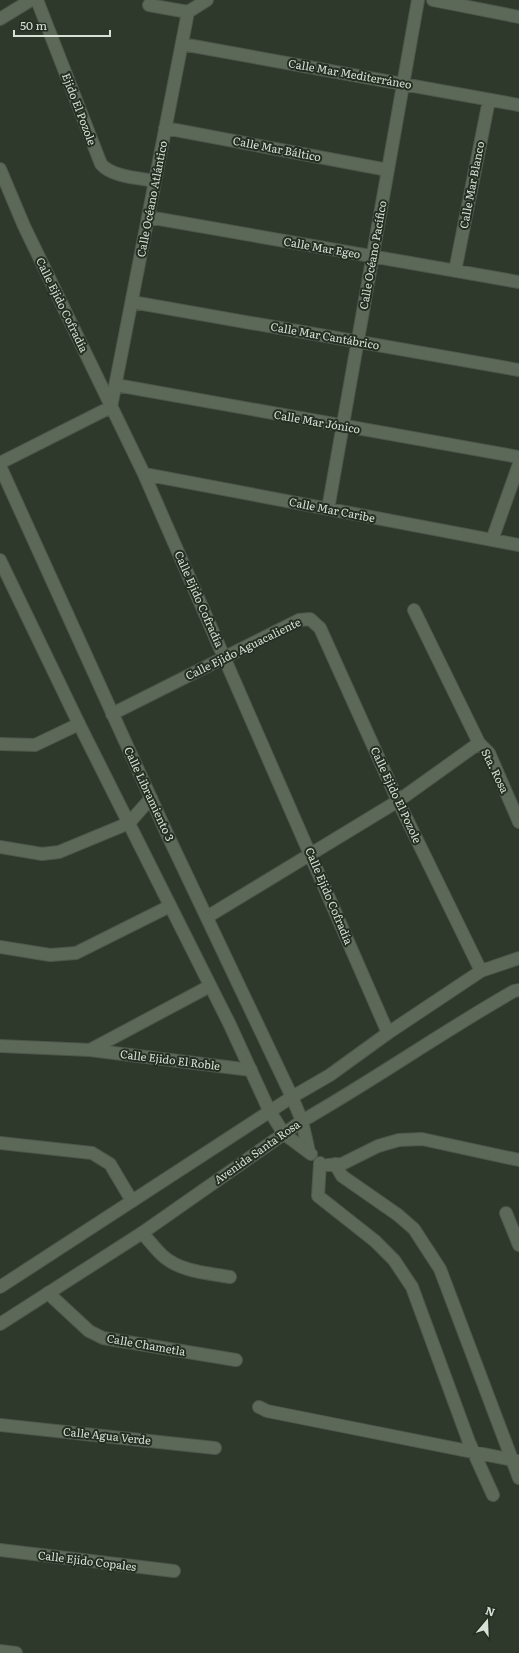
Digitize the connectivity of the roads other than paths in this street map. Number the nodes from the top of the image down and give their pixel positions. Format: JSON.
{"nodes":[{"id":1,"x":31,"y":0,"type":"edge"},
{"id":2,"x":37,"y":0,"type":"edge"},
{"id":3,"x":207,"y":0,"type":"edge"},
{"id":4,"x":418,"y":0,"type":"edge"},
{"id":5,"x":433,"y":0,"type":"edge"},
{"id":6,"x":149,"y":5,"type":"dead end"},
{"id":7,"x":188,"y":12,"type":"junction"},
{"id":8,"x":519,"y":17,"type":"edge"},
{"id":9,"x":0,"y":19,"type":"edge"},
{"id":10,"x":182,"y":44,"type":"junction"},
{"id":11,"x":404,"y":84,"type":"junction"},
{"id":12,"x":489,"y":100,"type":"junction"},
{"id":13,"x":519,"y":105,"type":"edge"},
{"id":14,"x":165,"y":128,"type":"junction"},
{"id":15,"x":0,"y":169,"type":"edge"},
{"id":16,"x":388,"y":170,"type":"junction"},
{"id":17,"x":155,"y":181,"type":"junction"},
{"id":18,"x":148,"y":217,"type":"junction"},
{"id":19,"x":373,"y":257,"type":"junction"},
{"id":20,"x":455,"y":271,"type":"junction"},
{"id":21,"x":519,"y":282,"type":"edge"},
{"id":22,"x":132,"y":302,"type":"junction"},
{"id":23,"x":358,"y":342,"type":"junction"},
{"id":24,"x":519,"y":370,"type":"edge"},
{"id":25,"x":116,"y":385,"type":"junction"},
{"id":26,"x":111,"y":407,"type":"junction"},
{"id":27,"x":343,"y":426,"type":"junction"},
{"id":28,"x":519,"y":457,"type":"edge"},
{"id":29,"x":519,"y":464,"type":"edge"},
{"id":30,"x":0,"y":465,"type":"edge"},
{"id":31,"x":144,"y":474,"type":"junction"},
{"id":32,"x":328,"y":509,"type":"junction"},
{"id":33,"x":492,"y":540,"type":"junction"},
{"id":34,"x":519,"y":545,"type":"edge"},
{"id":35,"x":0,"y":560,"type":"edge"},
{"id":36,"x":414,"y":610,"type":"dead end"},
{"id":37,"x":310,"y":619,"type":"joint"},
{"id":38,"x":225,"y":657,"type":"junction"},
{"id":39,"x":112,"y":714,"type":"junction"},
{"id":40,"x":79,"y":724,"type":"junction"},
{"id":41,"x":480,"y":743,"type":"junction"},
{"id":42,"x":0,"y":744,"type":"edge"},
{"id":43,"x":151,"y":798,"type":"junction"},
{"id":44,"x":398,"y":801,"type":"junction"},
{"id":45,"x":519,"y":822,"type":"edge"},
{"id":46,"x":129,"y":823,"type":"junction"},
{"id":47,"x":0,"y":847,"type":"edge"},
{"id":48,"x":311,"y":855,"type":"junction"},
{"id":49,"x":170,"y":906,"type":"junction"},
{"id":50,"x":207,"y":917,"type":"junction"},
{"id":51,"x":0,"y":947,"type":"edge"},
{"id":52,"x":519,"y":958,"type":"edge"},
{"id":53,"x":481,"y":972,"type":"junction"},
{"id":54,"x":210,"y":986,"type":"junction"},
{"id":55,"x":519,"y":990,"type":"edge"},
{"id":56,"x":388,"y":1033,"type":"junction"},
{"id":57,"x":0,"y":1046,"type":"edge"},
{"id":58,"x":90,"y":1050,"type":"junction"},
{"id":59,"x":250,"y":1070,"type":"junction"},
{"id":60,"x":292,"y":1097,"type":"junction"},
{"id":61,"x":269,"y":1110,"type":"junction"},
{"id":62,"x":302,"y":1121,"type":"junction"},
{"id":63,"x":284,"y":1134,"type":"junction"},
{"id":64,"x":0,"y":1143,"type":"edge"},
{"id":65,"x":310,"y":1152,"type":"junction"},
{"id":66,"x":519,"y":1160,"type":"edge"},
{"id":67,"x":320,"y":1163,"type":"junction"},
{"id":68,"x":335,"y":1164,"type":"junction"},
{"id":69,"x":132,"y":1201,"type":"junction"},
{"id":70,"x":506,"y":1213,"type":"dead end"},
{"id":71,"x":142,"y":1233,"type":"junction"},
{"id":72,"x":519,"y":1245,"type":"edge"},
{"id":73,"x":230,"y":1277,"type":"dead end"},
{"id":74,"x":0,"y":1287,"type":"edge"},
{"id":75,"x":48,"y":1293,"type":"junction"},
{"id":76,"x":0,"y":1324,"type":"edge"},
{"id":77,"x":236,"y":1360,"type":"dead end"},
{"id":78,"x":259,"y":1407,"type":"dead end"},
{"id":79,"x":0,"y":1424,"type":"edge"},
{"id":80,"x":215,"y":1448,"type":"dead end"},
{"id":81,"x":474,"y":1453,"type":"junction"},
{"id":82,"x":515,"y":1461,"type":"edge"},
{"id":83,"x":519,"y":1478,"type":"edge"},
{"id":84,"x":493,"y":1495,"type":"dead end"},
{"id":85,"x":0,"y":1550,"type":"edge"},
{"id":86,"x":174,"y":1571,"type":"dead end"},
{"id":87,"x":0,"y":1651,"type":"edge"},
{"id":88,"x":16,"y":1653,"type":"edge"}],
"edges":[{"from":1,"to":9,"type":"street"},
{"from":2,"to":17,"type":"street","name":"Ejido El Pozole"},
{"from":3,"to":7,"type":"street"},
{"from":4,"to":11,"type":"street","name":"Calle Océano Pacífico"},
{"from":5,"to":8,"type":"street"},
{"from":6,"to":7,"type":"street"},
{"from":7,"to":10,"type":"street","name":"Calle Océano Atlántico"},
{"from":10,"to":11,"type":"street","name":"Calle Mar Mediterráneo"},
{"from":10,"to":14,"type":"street","name":"Calle Océano Atlántico"},
{"from":11,"to":12,"type":"street","name":"Calle Mar Mediterráneo"},
{"from":11,"to":16,"type":"street","name":"Calle Océano Pacífico"},
{"from":12,"to":13,"type":"street","name":"Calle Mar Mediterráneo"},
{"from":12,"to":20,"type":"street","name":"Calle Mar Blanco"},
{"from":14,"to":16,"type":"street","name":"Calle Mar Báltico"},
{"from":14,"to":17,"type":"street","name":"Calle Océano Atlántico"},
{"from":15,"to":26,"type":"street","name":"Calle Ejido Cofradía"},
{"from":16,"to":19,"type":"street","name":"Calle Océano Pacífico"},
{"from":17,"to":18,"type":"street","name":"Calle Océano Atlántico"},
{"from":18,"to":19,"type":"street","name":"Calle Mar Egeo"},
{"from":18,"to":22,"type":"street","name":"Calle Océano Atlántico"},
{"from":19,"to":20,"type":"street","name":"Calle Mar Egeo"},
{"from":19,"to":23,"type":"street","name":"Calle Océano Pacífico"},
{"from":20,"to":21,"type":"street","name":"Calle Mar Egeo"},
{"from":22,"to":23,"type":"street","name":"Calle Mar Cantábrico"},
{"from":22,"to":25,"type":"street","name":"Calle Océano Atlántico"},
{"from":23,"to":24,"type":"street","name":"Calle Mar Cantábrico"},
{"from":23,"to":27,"type":"street","name":"Calle Océano Pacífico"},
{"from":25,"to":26,"type":"street","name":"Calle Océano Atlántico"},
{"from":25,"to":27,"type":"street","name":"Calle Mar Jónico"},
{"from":26,"to":30,"type":"street"},
{"from":26,"to":31,"type":"street","name":"Calle Ejido Cofradía"},
{"from":27,"to":28,"type":"street","name":"Calle Mar Jónico"},
{"from":27,"to":32,"type":"street","name":"Calle Océano Pacífico"},
{"from":29,"to":33,"type":"street"},
{"from":30,"to":39,"type":"street","name":"Calle Libramiento 3"},
{"from":31,"to":32,"type":"street","name":"Calle Mar Caribe"},
{"from":31,"to":38,"type":"street","name":"Calle Ejido Cofradía"},
{"from":32,"to":33,"type":"street","name":"Calle Mar Caribe"},
{"from":33,"to":34,"type":"street","name":"Calle Mar Caribe"},
{"from":35,"to":40,"type":"street"},
{"from":36,"to":41,"type":"street","name":"Sta. Rosa"},
{"from":37,"to":38,"type":"street","name":"Calle Ejido Aguacaliente"},
{"from":37,"to":44,"type":"street","name":"Calle Ejido El Pozole"},
{"from":38,"to":39,"type":"street","name":"Calle Ejido Aguacaliente"},
{"from":38,"to":48,"type":"street","name":"Calle Ejido Cofradía"},
{"from":39,"to":43,"type":"street","name":"Calle Libramiento 3"},
{"from":40,"to":42,"type":"street"},
{"from":40,"to":46,"type":"street"},
{"from":41,"to":44,"type":"street"},
{"from":41,"to":45,"type":"street","name":"Sta. Rosa"},
{"from":43,"to":46,"type":"street"},
{"from":43,"to":50,"type":"street","name":"Calle Libramiento 3"},
{"from":44,"to":48,"type":"street"},
{"from":44,"to":53,"type":"street","name":"Calle Ejido El Pozole"},
{"from":46,"to":47,"type":"street"},
{"from":46,"to":49,"type":"street"},
{"from":48,"to":50,"type":"street"},
{"from":48,"to":56,"type":"street","name":"Calle Ejido Cofradía"},
{"from":49,"to":51,"type":"street"},
{"from":49,"to":54,"type":"street"},
{"from":50,"to":60,"type":"street","name":"Calle Libramiento 3"},
{"from":52,"to":53,"type":"street"},
{"from":53,"to":56,"type":"street"},
{"from":54,"to":58,"type":"street","name":"Calle Ejido El Roble"},
{"from":54,"to":59,"type":"street"},
{"from":55,"to":62,"type":"street","name":"Avenida Santa Rosa"},
{"from":56,"to":60,"type":"street"},
{"from":57,"to":58,"type":"street","name":"Calle Ejido El Roble"},
{"from":58,"to":59,"type":"street","name":"Calle Ejido El Roble"},
{"from":59,"to":61,"type":"street"},
{"from":60,"to":61,"type":"street"},
{"from":60,"to":62,"type":"street","name":"Calle Libramiento 3"},
{"from":61,"to":63,"type":"street"},
{"from":61,"to":69,"type":"street"},
{"from":62,"to":63,"type":"street","name":"Avenida Santa Rosa"},
{"from":62,"to":65,"type":"street","name":"Calle Libramiento 3"},
{"from":63,"to":65,"type":"street"},
{"from":63,"to":71,"type":"street","name":"Avenida Santa Rosa"},
{"from":64,"to":69,"type":"street"},
{"from":65,"to":67,"type":"street"},
{"from":66,"to":68,"type":"street"},
{"from":67,"to":68,"type":"street"},
{"from":67,"to":81,"type":"street"},
{"from":68,"to":82,"type":"street"},
{"from":69,"to":74,"type":"street"},
{"from":70,"to":72,"type":"street"},
{"from":71,"to":73,"type":"street"},
{"from":71,"to":75,"type":"street","name":"Avenida Santa Rosa"},
{"from":75,"to":76,"type":"street","name":"Avenida Santa Rosa"},
{"from":75,"to":77,"type":"street","name":"Calle Chametla"},
{"from":78,"to":81,"type":"street"},
{"from":79,"to":80,"type":"street","name":"Calle Agua Verde"},
{"from":81,"to":82,"type":"street"},
{"from":81,"to":84,"type":"street"},
{"from":82,"to":83,"type":"street"},
{"from":85,"to":86,"type":"street","name":"Calle Ejido Copales"},
{"from":87,"to":88,"type":"street"}]}
